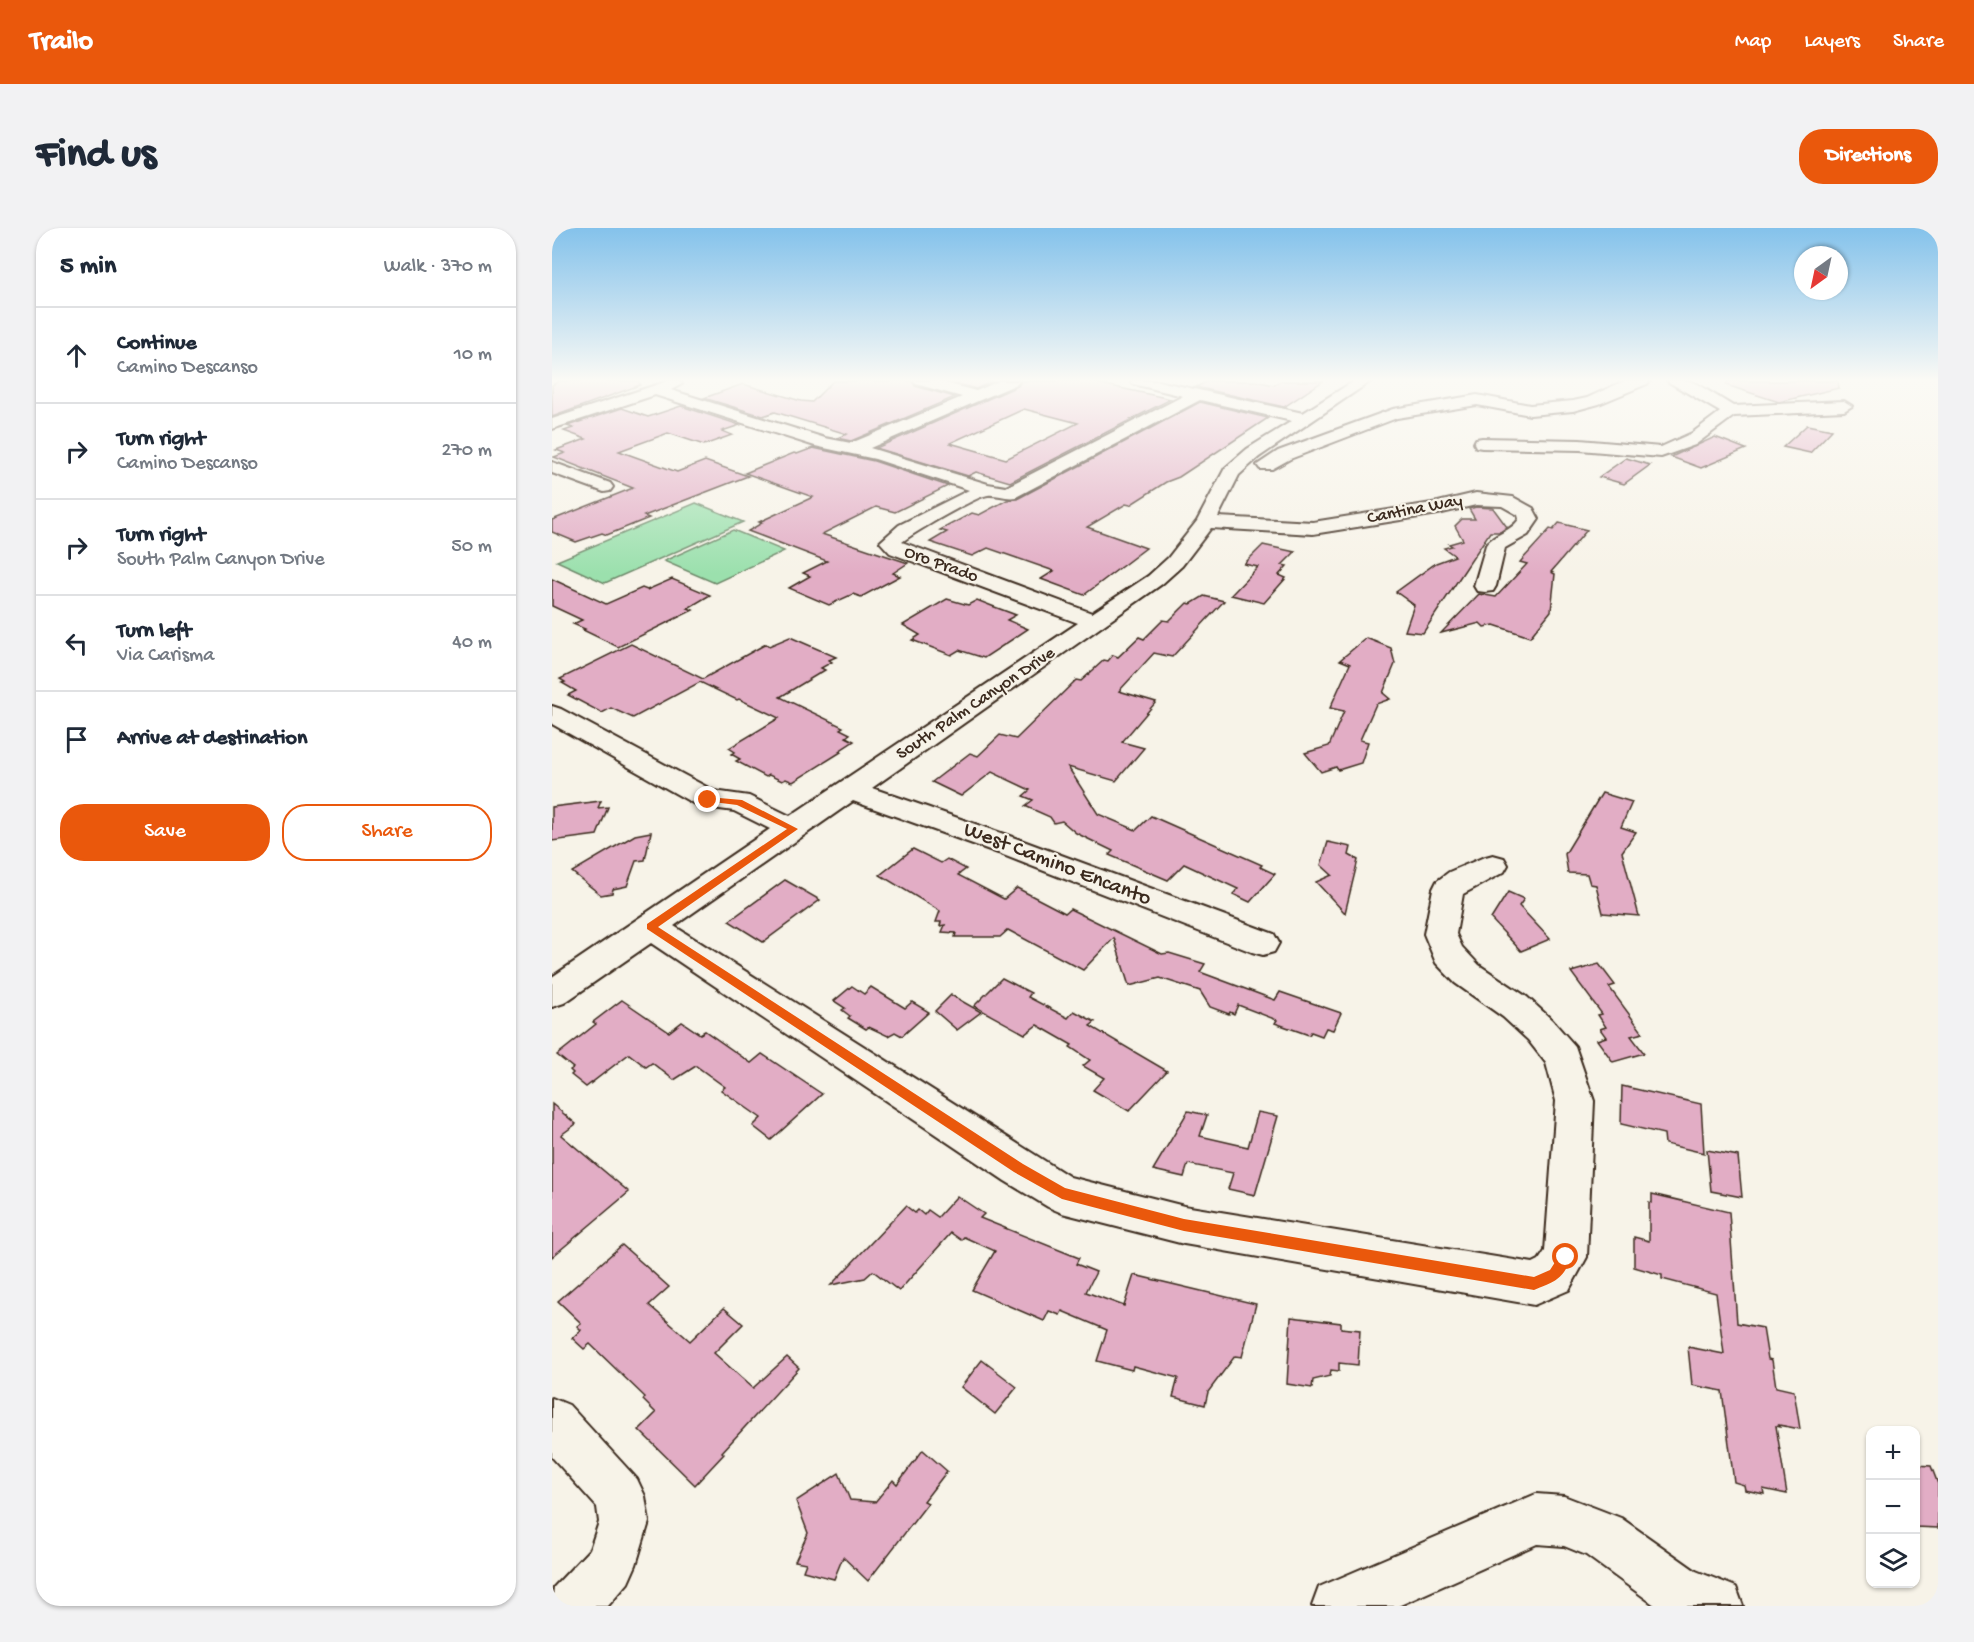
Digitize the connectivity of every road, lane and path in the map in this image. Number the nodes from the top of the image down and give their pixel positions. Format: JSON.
{"nodes":[{"id":1,"x":836,"y":445,"type":"edge"},
{"id":2,"x":861,"y":445,"type":"edge"},
{"id":3,"x":1100,"y":445,"type":"edge"},
{"id":4,"x":1265,"y":445,"type":"edge"},
{"id":5,"x":1310,"y":445,"type":"edge"},
{"id":6,"x":1584,"y":445,"type":"edge"},
{"id":7,"x":1681,"y":445,"type":"edge"},
{"id":8,"x":852,"y":449,"type":"junction"},
{"id":9,"x":552,"y":466,"type":"edge"},
{"id":10,"x":1227,"y":478,"type":"junction"},
{"id":11,"x":604,"y":487,"type":"dead end"},
{"id":12,"x":985,"y":489,"type":"junction"},
{"id":13,"x":1206,"y":522,"type":"junction"},
{"id":14,"x":1485,"y":586,"type":"dead end"},
{"id":15,"x":1097,"y":622,"type":"junction"},
{"id":16,"x":552,"y":714,"type":"edge"},
{"id":17,"x":850,"y":790,"type":"junction"},
{"id":18,"x":793,"y":829,"type":"junction"},
{"id":19,"x":1493,"y":865,"type":"dead end"},
{"id":20,"x":651,"y":927,"type":"junction"},
{"id":21,"x":1263,"y":944,"type":"dead end"},
{"id":22,"x":552,"y":994,"type":"edge"},
{"id":23,"x":552,"y":1422,"type":"edge"},
{"id":24,"x":573,"y":1606,"type":"edge"},
{"id":25,"x":1338,"y":1606,"type":"edge"},
{"id":26,"x":1717,"y":1606,"type":"edge"}],
"edges":[{"from":1,"to":8,"type":"street"},
{"from":2,"to":8,"type":"street"},
{"from":3,"to":12,"type":"street"},
{"from":4,"to":10,"type":"street","name":"South Palm Canyon Drive"},
{"from":5,"to":10,"type":"street"},
{"from":6,"to":7,"type":"street"},
{"from":8,"to":12,"type":"street"},
{"from":9,"to":11,"type":"street"},
{"from":10,"to":13,"type":"street","name":"South Palm Canyon Drive"},
{"from":12,"to":15,"type":"street","name":"Oro Prado"},
{"from":13,"to":14,"type":"street","name":"Cantina Way"},
{"from":13,"to":15,"type":"street","name":"South Palm Canyon Drive"},
{"from":15,"to":17,"type":"street","name":"South Palm Canyon Drive"},
{"from":16,"to":18,"type":"street"},
{"from":17,"to":18,"type":"street","name":"South Palm Canyon Drive"},
{"from":17,"to":21,"type":"street","name":"West Camino Encanto"},
{"from":18,"to":20,"type":"street","name":"South Palm Canyon Drive"},
{"from":19,"to":20,"type":"street"},
{"from":20,"to":22,"type":"street","name":"South Palm Canyon Drive"},
{"from":23,"to":24,"type":"street"},
{"from":25,"to":26,"type":"street"}]}
